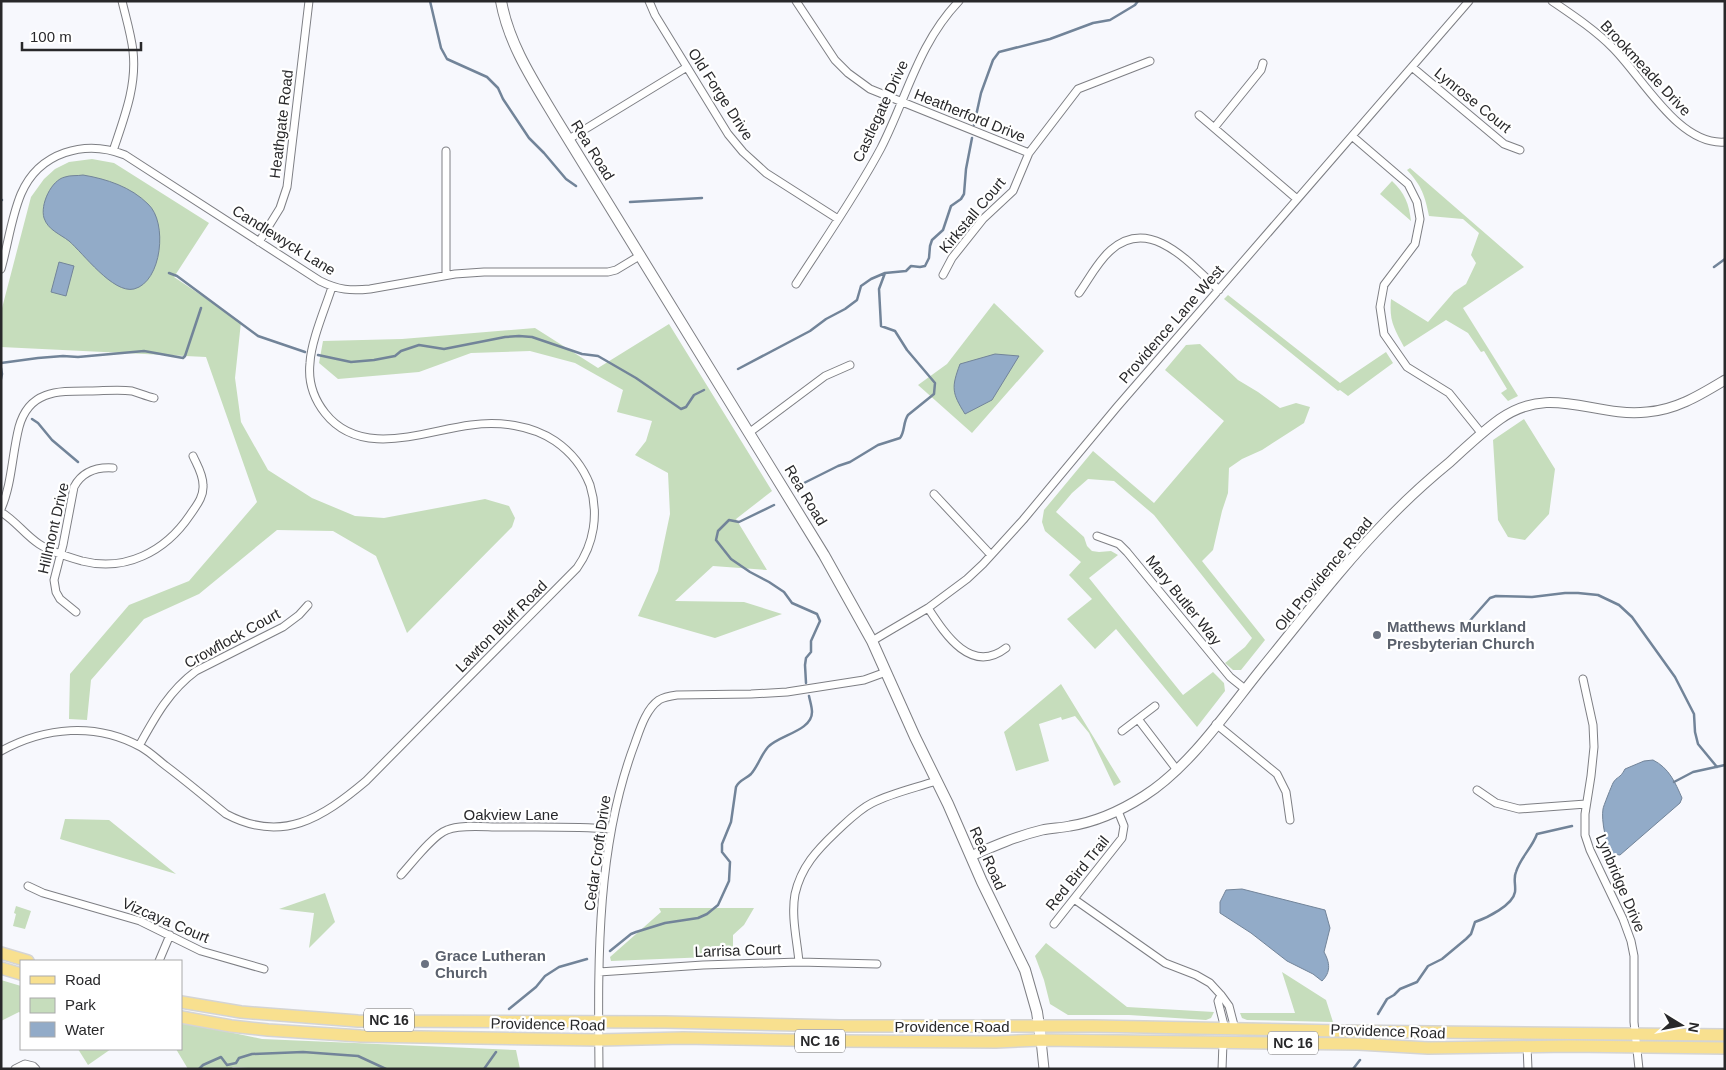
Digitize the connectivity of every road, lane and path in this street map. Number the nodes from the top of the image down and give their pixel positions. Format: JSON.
{"nodes":[{"id":1,"x":122,"y":1,"type":"edge"},
{"id":2,"x":309,"y":1,"type":"edge"},
{"id":3,"x":501,"y":1,"type":"edge"},
{"id":4,"x":649,"y":1,"type":"edge"},
{"id":5,"x":796,"y":1,"type":"edge"},
{"id":6,"x":959,"y":1,"type":"edge"},
{"id":7,"x":1469,"y":1,"type":"edge"},
{"id":8,"x":1552,"y":1,"type":"edge"},
{"id":9,"x":1150,"y":61,"type":"dead end"},
{"id":10,"x":1263,"y":63,"type":"dead end"},
{"id":11,"x":687,"y":67,"type":"junction"},
{"id":12,"x":1412,"y":67,"type":"junction"},
{"id":13,"x":901,"y":102,"type":"junction"},
{"id":14,"x":1198,"y":115,"type":"dead end"},
{"id":15,"x":1214,"y":128,"type":"junction"},
{"id":16,"x":1352,"y":136,"type":"junction"},
{"id":17,"x":569,"y":140,"type":"junction"},
{"id":18,"x":1725,"y":142,"type":"edge"},
{"id":19,"x":1520,"y":150,"type":"dead end"},
{"id":20,"x":113,"y":151,"type":"junction"},
{"id":21,"x":446,"y":151,"type":"dead end"},
{"id":22,"x":1028,"y":153,"type":"junction"},
{"id":23,"x":1297,"y":199,"type":"junction"},
{"id":24,"x":838,"y":219,"type":"junction"},
{"id":25,"x":259,"y":242,"type":"junction"},
{"id":26,"x":641,"y":255,"type":"junction"},
{"id":27,"x":1,"y":269,"type":"edge"},
{"id":28,"x":446,"y":275,"type":"junction"},
{"id":29,"x":943,"y":275,"type":"dead end"},
{"id":30,"x":796,"y":284,"type":"dead end"},
{"id":31,"x":332,"y":287,"type":"junction"},
{"id":32,"x":1219,"y":290,"type":"junction"},
{"id":33,"x":1079,"y":293,"type":"dead end"},
{"id":34,"x":850,"y":365,"type":"dead end"},
{"id":35,"x":1725,"y":380,"type":"edge"},
{"id":36,"x":154,"y":398,"type":"dead end"},
{"id":37,"x":750,"y":432,"type":"junction"},
{"id":38,"x":1482,"y":434,"type":"junction"},
{"id":39,"x":193,"y":456,"type":"dead end"},
{"id":40,"x":113,"y":468,"type":"dead end"},
{"id":41,"x":934,"y":494,"type":"dead end"},
{"id":42,"x":1,"y":511,"type":"edge"},
{"id":43,"x":1097,"y":536,"type":"dead end"},
{"id":44,"x":61,"y":554,"type":"junction"},
{"id":45,"x":991,"y":555,"type":"junction"},
{"id":46,"x":308,"y":605,"type":"dead end"},
{"id":47,"x":928,"y":608,"type":"junction"},
{"id":48,"x":76,"y":612,"type":"dead end"},
{"id":49,"x":872,"y":641,"type":"junction"},
{"id":50,"x":1006,"y":648,"type":"dead end"},
{"id":51,"x":886,"y":672,"type":"junction"},
{"id":52,"x":1584,"y":679,"type":"dead end"},
{"id":53,"x":1245,"y":689,"type":"junction"},
{"id":54,"x":1155,"y":706,"type":"dead end"},
{"id":55,"x":1138,"y":719,"type":"junction"},
{"id":56,"x":1216,"y":724,"type":"junction"},
{"id":57,"x":1122,"y":731,"type":"dead end"},
{"id":58,"x":139,"y":746,"type":"junction"},
{"id":59,"x":1,"y":751,"type":"edge"},
{"id":60,"x":1177,"y":770,"type":"junction"},
{"id":61,"x":936,"y":781,"type":"junction"},
{"id":62,"x":1477,"y":790,"type":"dead end"},
{"id":63,"x":1586,"y":804,"type":"junction"},
{"id":64,"x":1118,"y":811,"type":"junction"},
{"id":65,"x":1290,"y":820,"type":"dead end"},
{"id":66,"x":611,"y":830,"type":"junction"},
{"id":67,"x":971,"y":856,"type":"junction"},
{"id":68,"x":401,"y":875,"type":"dead end"},
{"id":69,"x":28,"y":886,"type":"dead end"},
{"id":70,"x":1074,"y":899,"type":"junction"},
{"id":71,"x":1054,"y":924,"type":"dead end"},
{"id":72,"x":170,"y":935,"type":"junction"},
{"id":73,"x":1,"y":953,"type":"edge"},
{"id":74,"x":25,"y":960,"type":"edge"},
{"id":75,"x":159,"y":960,"type":"edge"},
{"id":76,"x":799,"y":962,"type":"junction"},
{"id":77,"x":877,"y":964,"type":"dead end"},
{"id":78,"x":1,"y":968,"type":"edge"},
{"id":79,"x":264,"y":969,"type":"dead end"},
{"id":80,"x":599,"y":972,"type":"junction"},
{"id":81,"x":20,"y":974,"type":"edge"},
{"id":82,"x":182,"y":1002,"type":"edge"},
{"id":83,"x":182,"y":1017,"type":"edge"},
{"id":84,"x":598,"y":1022,"type":"junction"},
{"id":85,"x":1040,"y":1027,"type":"junction"},
{"id":86,"x":1230,"y":1029,"type":"junction"},
{"id":87,"x":1635,"y":1034,"type":"junction"},
{"id":88,"x":1725,"y":1035,"type":"edge"},
{"id":89,"x":599,"y":1040,"type":"junction"},
{"id":90,"x":1041,"y":1040,"type":"junction"},
{"id":91,"x":1222,"y":1043,"type":"junction"},
{"id":92,"x":1527,"y":1046,"type":"junction"},
{"id":93,"x":1637,"y":1047,"type":"junction"},
{"id":94,"x":1725,"y":1048,"type":"edge"},
{"id":95,"x":15,"y":1069,"type":"edge"},
{"id":96,"x":36,"y":1069,"type":"edge"},
{"id":97,"x":599,"y":1069,"type":"edge"},
{"id":98,"x":1044,"y":1069,"type":"edge"},
{"id":99,"x":1222,"y":1069,"type":"edge"},
{"id":100,"x":1528,"y":1069,"type":"edge"},
{"id":101,"x":1639,"y":1069,"type":"edge"}],
"edges":[{"from":1,"to":20,"type":"street"},
{"from":2,"to":25,"type":"street","name":"Heathgate Road"},
{"from":3,"to":17,"type":"main road","name":"Rea Road"},
{"from":4,"to":11,"type":"street","name":"Old Forge Drive"},
{"from":5,"to":13,"type":"street","name":"Heatherford Drive"},
{"from":6,"to":13,"type":"street","name":"Castlegate Drive"},
{"from":7,"to":12,"type":"street","name":"Providence Lane West"},
{"from":8,"to":18,"type":"street","name":"Brookmeade Drive"},
{"from":9,"to":22,"type":"street","name":"Kirkstall Court"},
{"from":10,"to":15,"type":"street"},
{"from":11,"to":17,"type":"street"},
{"from":11,"to":24,"type":"street","name":"Old Forge Drive"},
{"from":12,"to":16,"type":"street","name":"Providence Lane West"},
{"from":12,"to":19,"type":"street","name":"Lynrose Court"},
{"from":13,"to":22,"type":"street","name":"Heatherford Drive"},
{"from":13,"to":24,"type":"street","name":"Castlegate Drive"},
{"from":14,"to":15,"type":"street"},
{"from":15,"to":23,"type":"street"},
{"from":16,"to":23,"type":"street","name":"Providence Lane West"},
{"from":16,"to":38,"type":"street"},
{"from":17,"to":26,"type":"main road","name":"Rea Road"},
{"from":20,"to":25,"type":"street","name":"Candlewyck Lane"},
{"from":20,"to":27,"type":"street","name":"Candlewyck Lane"},
{"from":21,"to":28,"type":"street"},
{"from":22,"to":29,"type":"street","name":"Kirkstall Court"},
{"from":23,"to":32,"type":"street","name":"Providence Lane West"},
{"from":24,"to":30,"type":"street","name":"Castlegate Drive"},
{"from":25,"to":31,"type":"street","name":"Candlewyck Lane"},
{"from":26,"to":28,"type":"street","name":"Candlewyck Lane"},
{"from":26,"to":37,"type":"main road","name":"Rea Road"},
{"from":28,"to":31,"type":"street","name":"Candlewyck Lane"},
{"from":31,"to":58,"type":"street","name":"Lawton Bluff Road"},
{"from":32,"to":33,"type":"street"},
{"from":32,"to":45,"type":"street","name":"Providence Lane West"},
{"from":34,"to":37,"type":"street"},
{"from":35,"to":38,"type":"street","name":"Old Providence Road"},
{"from":36,"to":42,"type":"street"},
{"from":37,"to":49,"type":"main road","name":"Rea Road"},
{"from":38,"to":53,"type":"street","name":"Old Providence Road"},
{"from":39,"to":44,"type":"street"},
{"from":40,"to":44,"type":"street","name":"Hillmont Drive"},
{"from":41,"to":45,"type":"street"},
{"from":42,"to":44,"type":"street"},
{"from":43,"to":53,"type":"street","name":"Mary Butler Way"},
{"from":44,"to":48,"type":"street","name":"Hillmont Drive"},
{"from":45,"to":47,"type":"street","name":"Providence Lane West"},
{"from":46,"to":58,"type":"street","name":"Crowflock Court"},
{"from":47,"to":49,"type":"street","name":"Providence Lane West"},
{"from":47,"to":50,"type":"street"},
{"from":49,"to":51,"type":"main road","name":"Rea Road"},
{"from":51,"to":61,"type":"main road","name":"Rea Road"},
{"from":51,"to":66,"type":"street","name":"Cedar Croft Drive"},
{"from":52,"to":63,"type":"street","name":"Lynbridge Drive"},
{"from":53,"to":56,"type":"street","name":"Old Providence Road"},
{"from":54,"to":55,"type":"street"},
{"from":55,"to":57,"type":"street"},
{"from":55,"to":60,"type":"street"},
{"from":56,"to":60,"type":"street","name":"Old Providence Road"},
{"from":56,"to":65,"type":"street"},
{"from":58,"to":59,"type":"street","name":"Lawton Bluff Road"},
{"from":60,"to":64,"type":"street","name":"Old Providence Road"},
{"from":61,"to":67,"type":"main road","name":"Rea Road"},
{"from":61,"to":76,"type":"street"},
{"from":62,"to":63,"type":"street"},
{"from":63,"to":87,"type":"street","name":"Lynbridge Drive"},
{"from":64,"to":67,"type":"street","name":"Old Providence Road"},
{"from":64,"to":70,"type":"street","name":"Red Bird Trail"},
{"from":66,"to":68,"type":"street","name":"Oakview Lane"},
{"from":66,"to":80,"type":"street","name":"Cedar Croft Drive"},
{"from":67,"to":85,"type":"main road","name":"Rea Road"},
{"from":69,"to":72,"type":"street","name":"Vizcaya Court"},
{"from":70,"to":71,"type":"street","name":"Red Bird Trail"},
{"from":70,"to":86,"type":"street"},
{"from":72,"to":75,"type":"street"},
{"from":72,"to":79,"type":"street","name":"Vizcaya Court"},
{"from":73,"to":74,"type":"main road"},
{"from":76,"to":77,"type":"street","name":"Larrisa Court"},
{"from":76,"to":80,"type":"street","name":"Larrisa Court"},
{"from":78,"to":81,"type":"main road"},
{"from":80,"to":84,"type":"street","name":"Cedar Croft Drive"},
{"from":82,"to":84,"type":"main road","name":"Providence Road","number":"NC 16"},
{"from":83,"to":89,"type":"main road","name":"Providence Road","number":"NC 16"},
{"from":84,"to":85,"type":"main road","name":"Providence Road","number":"NC 16"},
{"from":84,"to":89,"type":"street","name":"Cedar Croft Drive"},
{"from":85,"to":86,"type":"main road","name":"Providence Road","number":"NC 16"},
{"from":85,"to":90,"type":"main road","name":"Rea Road"},
{"from":86,"to":87,"type":"main road","name":"Providence Road","number":"NC 16"},
{"from":87,"to":88,"type":"main road","name":"Providence Road","number":"NC 16"},
{"from":87,"to":93,"type":"street","name":"Lynbridge Drive"},
{"from":89,"to":90,"type":"main road","name":"Providence Road","number":"NC 16"},
{"from":89,"to":97,"type":"street","name":"Cedar Croft Drive"},
{"from":90,"to":91,"type":"main road","name":"Providence Road","number":"NC 16"},
{"from":90,"to":98,"type":"street"},
{"from":91,"to":92,"type":"main road","name":"Providence Road","number":"NC 16"},
{"from":91,"to":99,"type":"street"},
{"from":92,"to":93,"type":"main road","name":"Providence Road","number":"NC 16"},
{"from":92,"to":100,"type":"street"},
{"from":93,"to":94,"type":"main road","name":"Providence Road","number":"NC 16"},
{"from":93,"to":101,"type":"street","name":"Lynbridge Drive"},
{"from":95,"to":96,"type":"street"}]}
